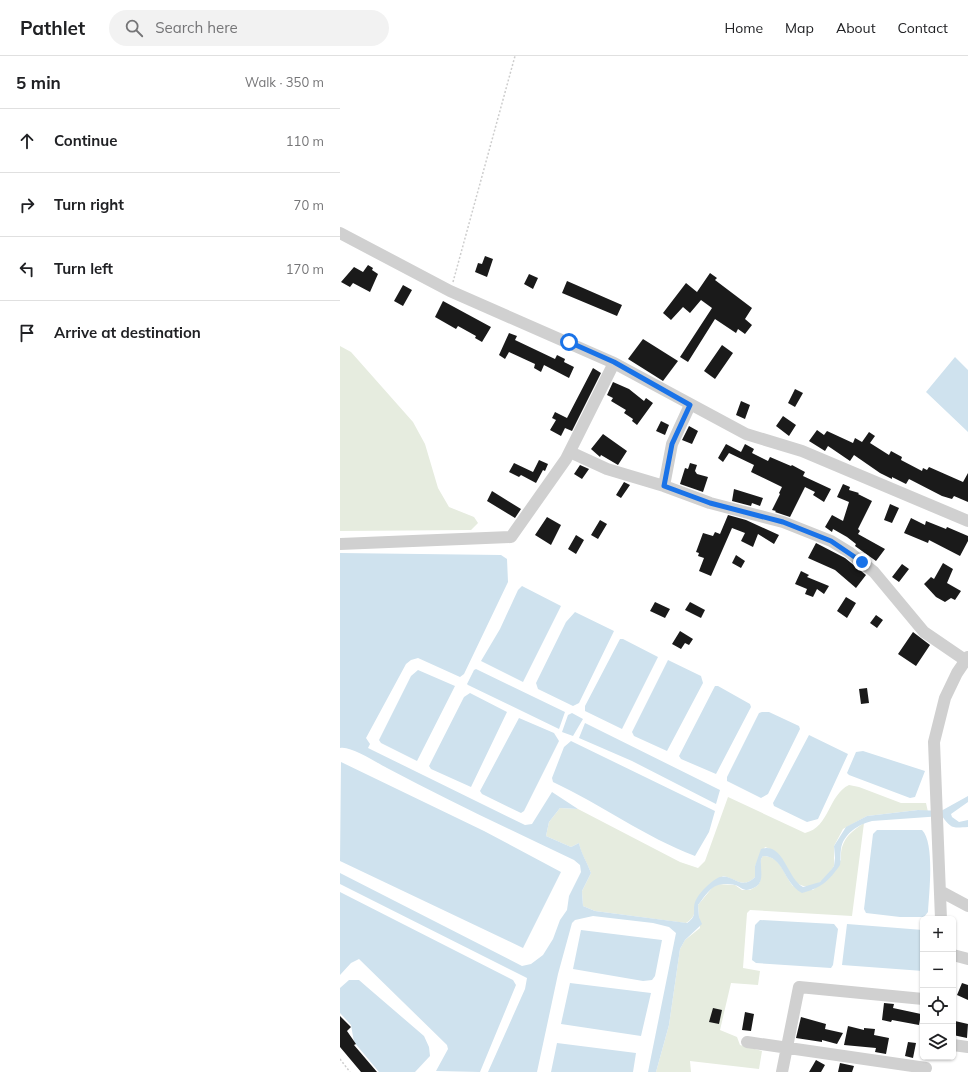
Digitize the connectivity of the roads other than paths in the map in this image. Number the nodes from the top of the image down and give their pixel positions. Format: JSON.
{"nodes":[{"id":1,"x":340,"y":233,"type":"edge"},
{"id":2,"x":614,"y":362,"type":"junction"},
{"id":3,"x":690,"y":405,"type":"junction"},
{"id":4,"x":570,"y":452,"type":"junction"},
{"id":5,"x":664,"y":486,"type":"junction"},
{"id":6,"x":968,"y":521,"type":"edge"},
{"id":7,"x":340,"y":544,"type":"edge"},
{"id":8,"x":967,"y":658,"type":"edge"},
{"id":9,"x":940,"y":890,"type":"junction"},
{"id":10,"x":968,"y":906,"type":"edge"},
{"id":11,"x":941,"y":916,"type":"edge"},
{"id":12,"x":956,"y":956,"type":"edge"},
{"id":13,"x":968,"y":959,"type":"edge"},
{"id":14,"x":920,"y":999,"type":"edge"},
{"id":15,"x":747,"y":1042,"type":"dead end"},
{"id":16,"x":956,"y":1045,"type":"edge"},
{"id":17,"x":968,"y":1047,"type":"edge"},
{"id":18,"x":787,"y":1048,"type":"junction"},
{"id":19,"x":926,"y":1066,"type":"edge"},
{"id":20,"x":782,"y":1072,"type":"edge"}],
"edges":[{"from":1,"to":2,"type":"street"},
{"from":2,"to":3,"type":"street"},
{"from":2,"to":4,"type":"street"},
{"from":3,"to":5,"type":"street"},
{"from":3,"to":6,"type":"street"},
{"from":4,"to":5,"type":"street"},
{"from":4,"to":7,"type":"street"},
{"from":5,"to":8,"type":"street"},
{"from":8,"to":9,"type":"street"},
{"from":9,"to":10,"type":"street"},
{"from":9,"to":11,"type":"street"},
{"from":12,"to":13,"type":"street"},
{"from":14,"to":18,"type":"street"},
{"from":15,"to":18,"type":"street"},
{"from":16,"to":17,"type":"street"},
{"from":18,"to":19,"type":"street"},
{"from":18,"to":20,"type":"street"}]}
